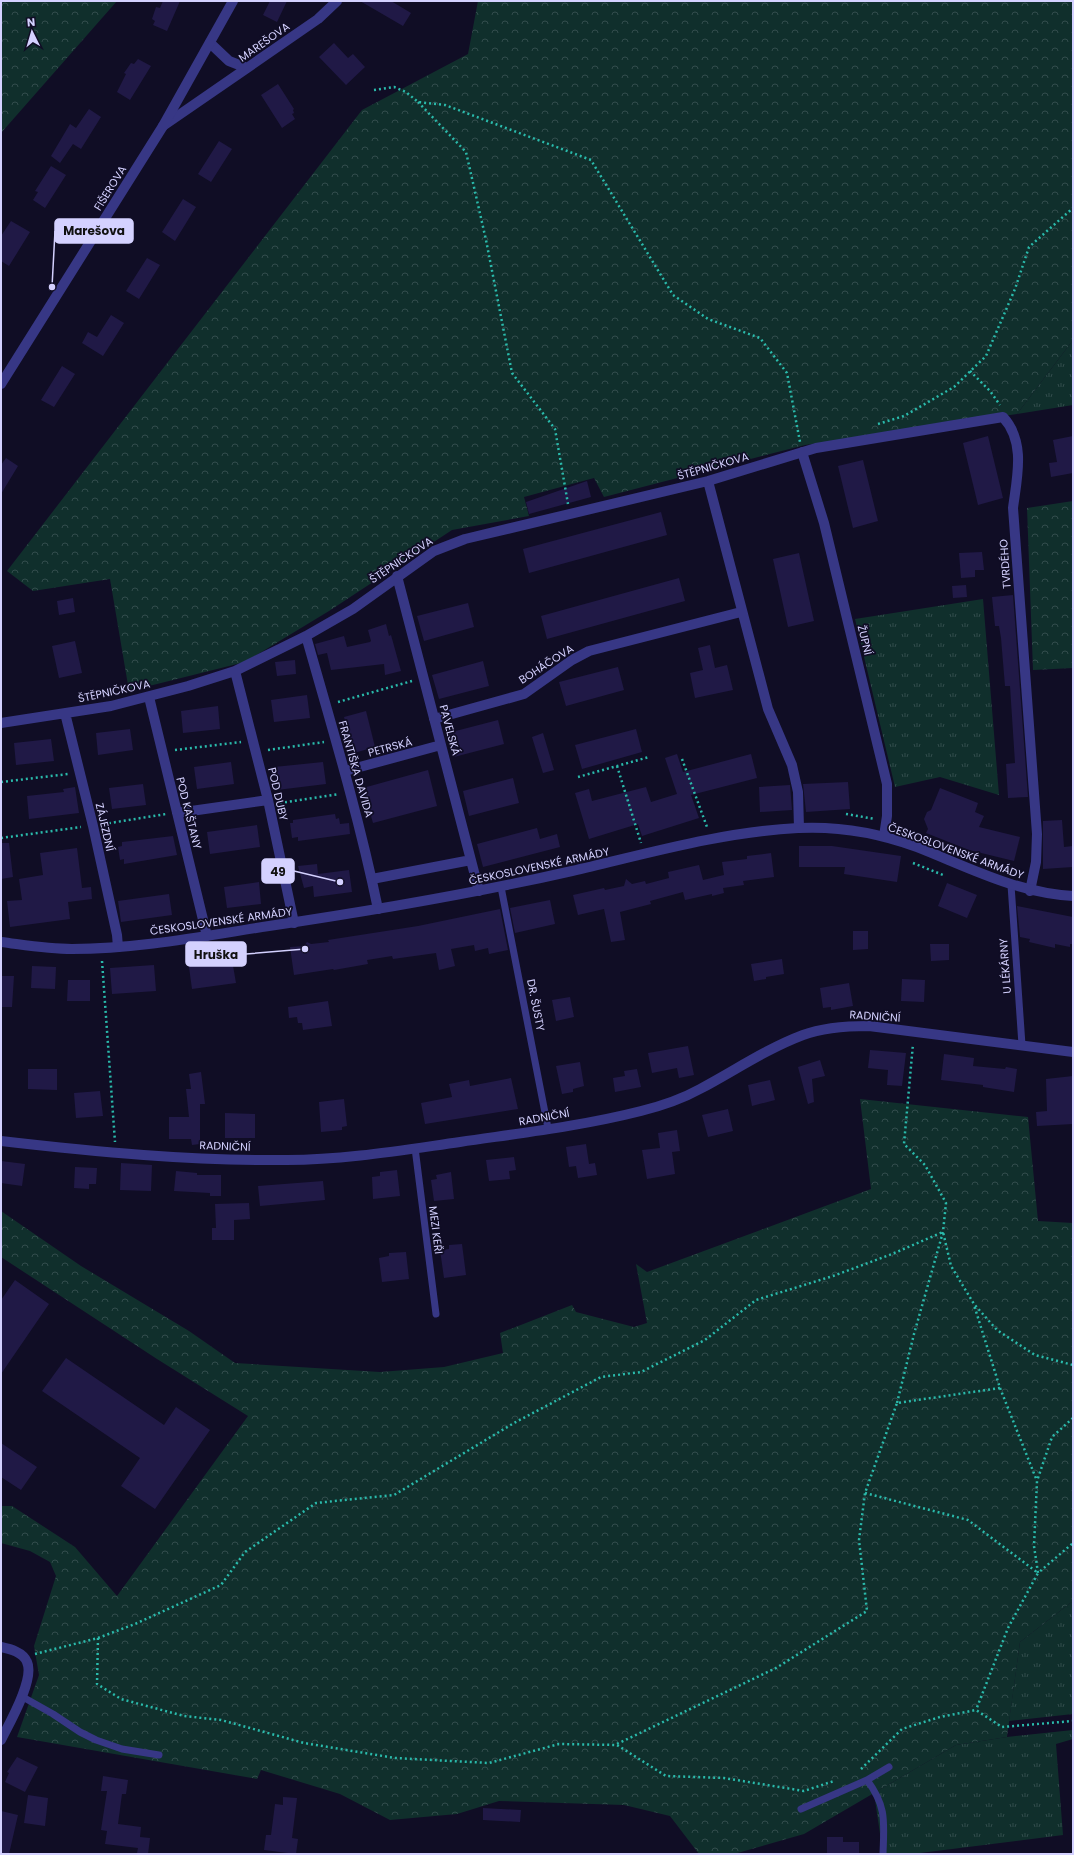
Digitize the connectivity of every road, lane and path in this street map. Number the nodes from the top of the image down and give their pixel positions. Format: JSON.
{"nodes":[{"id":1,"x":233,"y":1,"type":"edge"},
{"id":2,"x":337,"y":1,"type":"edge"},
{"id":3,"x":210,"y":42,"type":"junction"},
{"id":4,"x":247,"y":68,"type":"junction"},
{"id":5,"x":374,"y":90,"type":"dead end"},
{"id":6,"x":418,"y":102,"type":"junction"},
{"id":7,"x":163,"y":126,"type":"junction"},
{"id":8,"x":1073,"y":208,"type":"edge"},
{"id":9,"x":970,"y":371,"type":"junction"},
{"id":10,"x":1,"y":384,"type":"edge"},
{"id":11,"x":1002,"y":408,"type":"dead end"},
{"id":12,"x":873,"y":425,"type":"dead end"},
{"id":13,"x":828,"y":445,"type":"joint"},
{"id":14,"x":802,"y":452,"type":"junction"},
{"id":15,"x":708,"y":481,"type":"junction"},
{"id":16,"x":569,"y":514,"type":"junction"},
{"id":17,"x":397,"y":576,"type":"junction"},
{"id":18,"x":741,"y":612,"type":"junction"},
{"id":19,"x":306,"y":636,"type":"junction"},
{"id":20,"x":235,"y":671,"type":"junction"},
{"id":21,"x":424,"y":678,"type":"junction"},
{"id":22,"x":149,"y":697,"type":"junction"},
{"id":23,"x":326,"y":705,"type":"junction"},
{"id":24,"x":64,"y":713,"type":"junction"},
{"id":25,"x":434,"y":719,"type":"junction"},
{"id":26,"x":1,"y":723,"type":"edge"},
{"id":27,"x":253,"y":740,"type":"junction"},
{"id":28,"x":336,"y":740,"type":"junction"},
{"id":29,"x":441,"y":745,"type":"junction"},
{"id":30,"x":162,"y":752,"type":"junction"},
{"id":31,"x":256,"y":752,"type":"junction"},
{"id":32,"x":649,"y":757,"type":"dead end"},
{"id":33,"x":682,"y":759,"type":"dead end"},
{"id":34,"x":616,"y":766,"type":"junction"},
{"id":35,"x":80,"y":772,"type":"junction"},
{"id":36,"x":345,"y":772,"type":"junction"},
{"id":37,"x":578,"y":777,"type":"dead end"},
{"id":38,"x":1,"y":782,"type":"edge"},
{"id":39,"x":351,"y":792,"type":"junction"},
{"id":40,"x":268,"y":802,"type":"junction"},
{"id":41,"x":177,"y":813,"type":"junction"},
{"id":42,"x":846,"y":814,"type":"dead end"},
{"id":43,"x":876,"y":819,"type":"dead end"},
{"id":44,"x":93,"y":826,"type":"junction"},
{"id":45,"x":707,"y":827,"type":"dead end"},
{"id":46,"x":799,"y":828,"type":"junction"},
{"id":47,"x":884,"y":836,"type":"junction"},
{"id":48,"x":1,"y":838,"type":"edge"},
{"id":49,"x":641,"y":845,"type":"dead end"},
{"id":50,"x":471,"y":860,"type":"junction"},
{"id":51,"x":913,"y":863,"type":"dead end"},
{"id":52,"x":943,"y":875,"type":"dead end"},
{"id":53,"x":372,"y":879,"type":"junction"},
{"id":54,"x":1011,"y":885,"type":"junction"},
{"id":55,"x":501,"y":887,"type":"junction"},
{"id":56,"x":479,"y":891,"type":"junction"},
{"id":57,"x":1030,"y":891,"type":"junction"},
{"id":58,"x":1073,"y":896,"type":"edge"},
{"id":59,"x":378,"y":909,"type":"junction"},
{"id":60,"x":294,"y":923,"type":"junction"},
{"id":61,"x":207,"y":936,"type":"junction"},
{"id":62,"x":1,"y":942,"type":"edge"},
{"id":63,"x":118,"y":947,"type":"junction"},
{"id":64,"x":102,"y":961,"type":"dead end"},
{"id":65,"x":914,"y":1032,"type":"junction"},
{"id":66,"x":1022,"y":1045,"type":"junction"},
{"id":67,"x":1073,"y":1052,"type":"edge"},
{"id":68,"x":548,"y":1128,"type":"junction"},
{"id":69,"x":1,"y":1141,"type":"edge"},
{"id":70,"x":115,"y":1147,"type":"dead end"},
{"id":71,"x":415,"y":1148,"type":"junction"},
{"id":72,"x":943,"y":1232,"type":"junction"},
{"id":73,"x":974,"y":1304,"type":"junction"},
{"id":74,"x":436,"y":1314,"type":"dead end"},
{"id":75,"x":1073,"y":1365,"type":"edge"},
{"id":76,"x":1000,"y":1388,"type":"junction"},
{"id":77,"x":897,"y":1403,"type":"junction"},
{"id":78,"x":1073,"y":1418,"type":"edge"},
{"id":79,"x":1037,"y":1480,"type":"junction"},
{"id":80,"x":865,"y":1493,"type":"junction"},
{"id":81,"x":1073,"y":1543,"type":"edge"},
{"id":82,"x":1038,"y":1573,"type":"junction"},
{"id":83,"x":98,"y":1638,"type":"junction"},
{"id":84,"x":1,"y":1646,"type":"edge"},
{"id":85,"x":24,"y":1657,"type":"junction"},
{"id":86,"x":21,"y":1696,"type":"junction"},
{"id":87,"x":976,"y":1710,"type":"junction"},
{"id":88,"x":1073,"y":1721,"type":"edge"},
{"id":89,"x":1,"y":1740,"type":"edge"},
{"id":90,"x":617,"y":1745,"type":"junction"},
{"id":91,"x":159,"y":1755,"type":"dead end"},
{"id":92,"x":889,"y":1767,"type":"dead end"},
{"id":93,"x":856,"y":1774,"type":"dead end"},
{"id":94,"x":841,"y":1779,"type":"dead end"},
{"id":95,"x":868,"y":1780,"type":"junction"},
{"id":96,"x":801,"y":1809,"type":"dead end"},
{"id":97,"x":883,"y":1854,"type":"edge"}],
"edges":[{"from":1,"to":3,"type":"street","name":"FIŠEROVA"},
{"from":2,"to":4,"type":"street","name":"MAREŠOVA"},
{"from":3,"to":4,"type":"street"},
{"from":3,"to":7,"type":"street","name":"FIŠEROVA"},
{"from":4,"to":7,"type":"street","name":"MAREŠOVA"},
{"from":5,"to":6,"type":"path"},
{"from":6,"to":14,"type":"path"},
{"from":6,"to":16,"type":"path"},
{"from":7,"to":10,"type":"street","name":"FIŠEROVA"},
{"from":8,"to":9,"type":"path"},
{"from":9,"to":11,"type":"path"},
{"from":9,"to":12,"type":"path"},
{"from":13,"to":14,"type":"street","name":"ŠTĚPNIČKOVA"},
{"from":13,"to":57,"type":"street","name":"TVRDÉHO"},
{"from":14,"to":15,"type":"street","name":"ŠTĚPNIČKOVA"},
{"from":14,"to":47,"type":"street","name":"ŽUPNÍ"},
{"from":15,"to":16,"type":"street","name":"ŠTĚPNIČKOVA"},
{"from":15,"to":18,"type":"street"},
{"from":16,"to":17,"type":"street","name":"ŠTĚPNIČKOVA"},
{"from":17,"to":19,"type":"street","name":"ŠTĚPNIČKOVA"},
{"from":17,"to":21,"type":"street","name":"PAVELSKÁ"},
{"from":18,"to":25,"type":"street","name":"BOHÁČOVA"},
{"from":18,"to":46,"type":"street"},
{"from":19,"to":20,"type":"street","name":"ŠTĚPNIČKOVA"},
{"from":19,"to":23,"type":"street","name":"FRANTIŠKA DAVIDA"},
{"from":20,"to":22,"type":"street","name":"ŠTĚPNIČKOVA"},
{"from":20,"to":27,"type":"street","name":"POD DUBY"},
{"from":21,"to":23,"type":"path"},
{"from":21,"to":25,"type":"street","name":"PAVELSKÁ"},
{"from":22,"to":24,"type":"street","name":"ŠTĚPNIČKOVA"},
{"from":22,"to":30,"type":"street","name":"POD KAŠTANY"},
{"from":23,"to":28,"type":"street","name":"FRANTIŠKA DAVIDA"},
{"from":24,"to":26,"type":"street","name":"ŠTĚPNIČKOVA"},
{"from":24,"to":35,"type":"street","name":"ZÁJEZDNÍ"},
{"from":25,"to":29,"type":"street","name":"PAVELSKÁ"},
{"from":27,"to":30,"type":"path"},
{"from":27,"to":31,"type":"street","name":"POD DUBY"},
{"from":28,"to":31,"type":"path"},
{"from":28,"to":36,"type":"street","name":"FRANTIŠKA DAVIDA"},
{"from":29,"to":36,"type":"street","name":"PETRSKÁ"},
{"from":29,"to":50,"type":"street","name":"PAVELSKÁ"},
{"from":30,"to":41,"type":"street","name":"POD KAŠTANY"},
{"from":31,"to":40,"type":"street","name":"POD DUBY"},
{"from":32,"to":34,"type":"path"},
{"from":33,"to":45,"type":"path"},
{"from":34,"to":37,"type":"path"},
{"from":34,"to":49,"type":"path"},
{"from":35,"to":38,"type":"path"},
{"from":35,"to":44,"type":"street","name":"ZÁJEZDNÍ"},
{"from":36,"to":39,"type":"street","name":"FRANTIŠKA DAVIDA"},
{"from":39,"to":40,"type":"path"},
{"from":39,"to":53,"type":"street","name":"FRANTIŠKA DAVIDA"},
{"from":40,"to":41,"type":"street"},
{"from":40,"to":60,"type":"street","name":"POD DUBY"},
{"from":41,"to":44,"type":"path"},
{"from":41,"to":61,"type":"street","name":"POD KAŠTANY"},
{"from":42,"to":43,"type":"path"},
{"from":44,"to":48,"type":"path"},
{"from":44,"to":63,"type":"street","name":"ZÁJEZDNÍ"},
{"from":46,"to":47,"type":"street","name":"ČESKOSLOVENSKÉ ARMÁDY"},
{"from":46,"to":55,"type":"street","name":"ČESKOSLOVENSKÉ ARMÁDY"},
{"from":47,"to":54,"type":"street","name":"ČESKOSLOVENSKÉ ARMÁDY"},
{"from":50,"to":53,"type":"street"},
{"from":50,"to":56,"type":"street","name":"PAVELSKÁ"},
{"from":51,"to":52,"type":"path"},
{"from":53,"to":59,"type":"street","name":"FRANTIŠKA DAVIDA"},
{"from":54,"to":57,"type":"street","name":"ČESKOSLOVENSKÉ ARMÁDY"},
{"from":54,"to":66,"type":"lane","name":"U LÉKÁRNY"},
{"from":55,"to":56,"type":"street","name":"ČESKOSLOVENSKÉ ARMÁDY"},
{"from":55,"to":68,"type":"lane","name":"DR. ŠUSTY"},
{"from":56,"to":59,"type":"street","name":"ČESKOSLOVENSKÉ ARMÁDY"},
{"from":57,"to":58,"type":"street","name":"ČESKOSLOVENSKÉ ARMÁDY"},
{"from":59,"to":60,"type":"street","name":"ČESKOSLOVENSKÉ ARMÁDY"},
{"from":60,"to":61,"type":"street","name":"ČESKOSLOVENSKÉ ARMÁDY"},
{"from":61,"to":63,"type":"street","name":"ČESKOSLOVENSKÉ ARMÁDY"},
{"from":62,"to":63,"type":"street","name":"ČESKOSLOVENSKÉ ARMÁDY"},
{"from":64,"to":70,"type":"path"},
{"from":65,"to":66,"type":"street","name":"RADNIČNÍ"},
{"from":65,"to":68,"type":"street","name":"RADNIČNÍ"},
{"from":65,"to":72,"type":"path"},
{"from":66,"to":67,"type":"street","name":"RADNIČNÍ"},
{"from":68,"to":71,"type":"street","name":"RADNIČNÍ"},
{"from":69,"to":71,"type":"street","name":"RADNIČNÍ"},
{"from":71,"to":74,"type":"lane","name":"MEZI KEŘI"},
{"from":72,"to":73,"type":"path"},
{"from":72,"to":77,"type":"path"},
{"from":72,"to":83,"type":"path"},
{"from":73,"to":75,"type":"path"},
{"from":73,"to":76,"type":"path"},
{"from":76,"to":77,"type":"path"},
{"from":76,"to":79,"type":"path"},
{"from":77,"to":80,"type":"path"},
{"from":78,"to":79,"type":"path"},
{"from":79,"to":82,"type":"path"},
{"from":80,"to":82,"type":"path"},
{"from":80,"to":90,"type":"path"},
{"from":81,"to":82,"type":"path"},
{"from":82,"to":87,"type":"path"},
{"from":83,"to":85,"type":"path"},
{"from":83,"to":90,"type":"path"},
{"from":84,"to":85,"type":"street"},
{"from":85,"to":86,"type":"street"},
{"from":86,"to":89,"type":"street"},
{"from":86,"to":91,"type":"lane"},
{"from":87,"to":88,"type":"path"},
{"from":87,"to":93,"type":"path"},
{"from":90,"to":94,"type":"path"},
{"from":92,"to":95,"type":"lane"},
{"from":95,"to":96,"type":"lane"},
{"from":95,"to":97,"type":"lane"}]}
